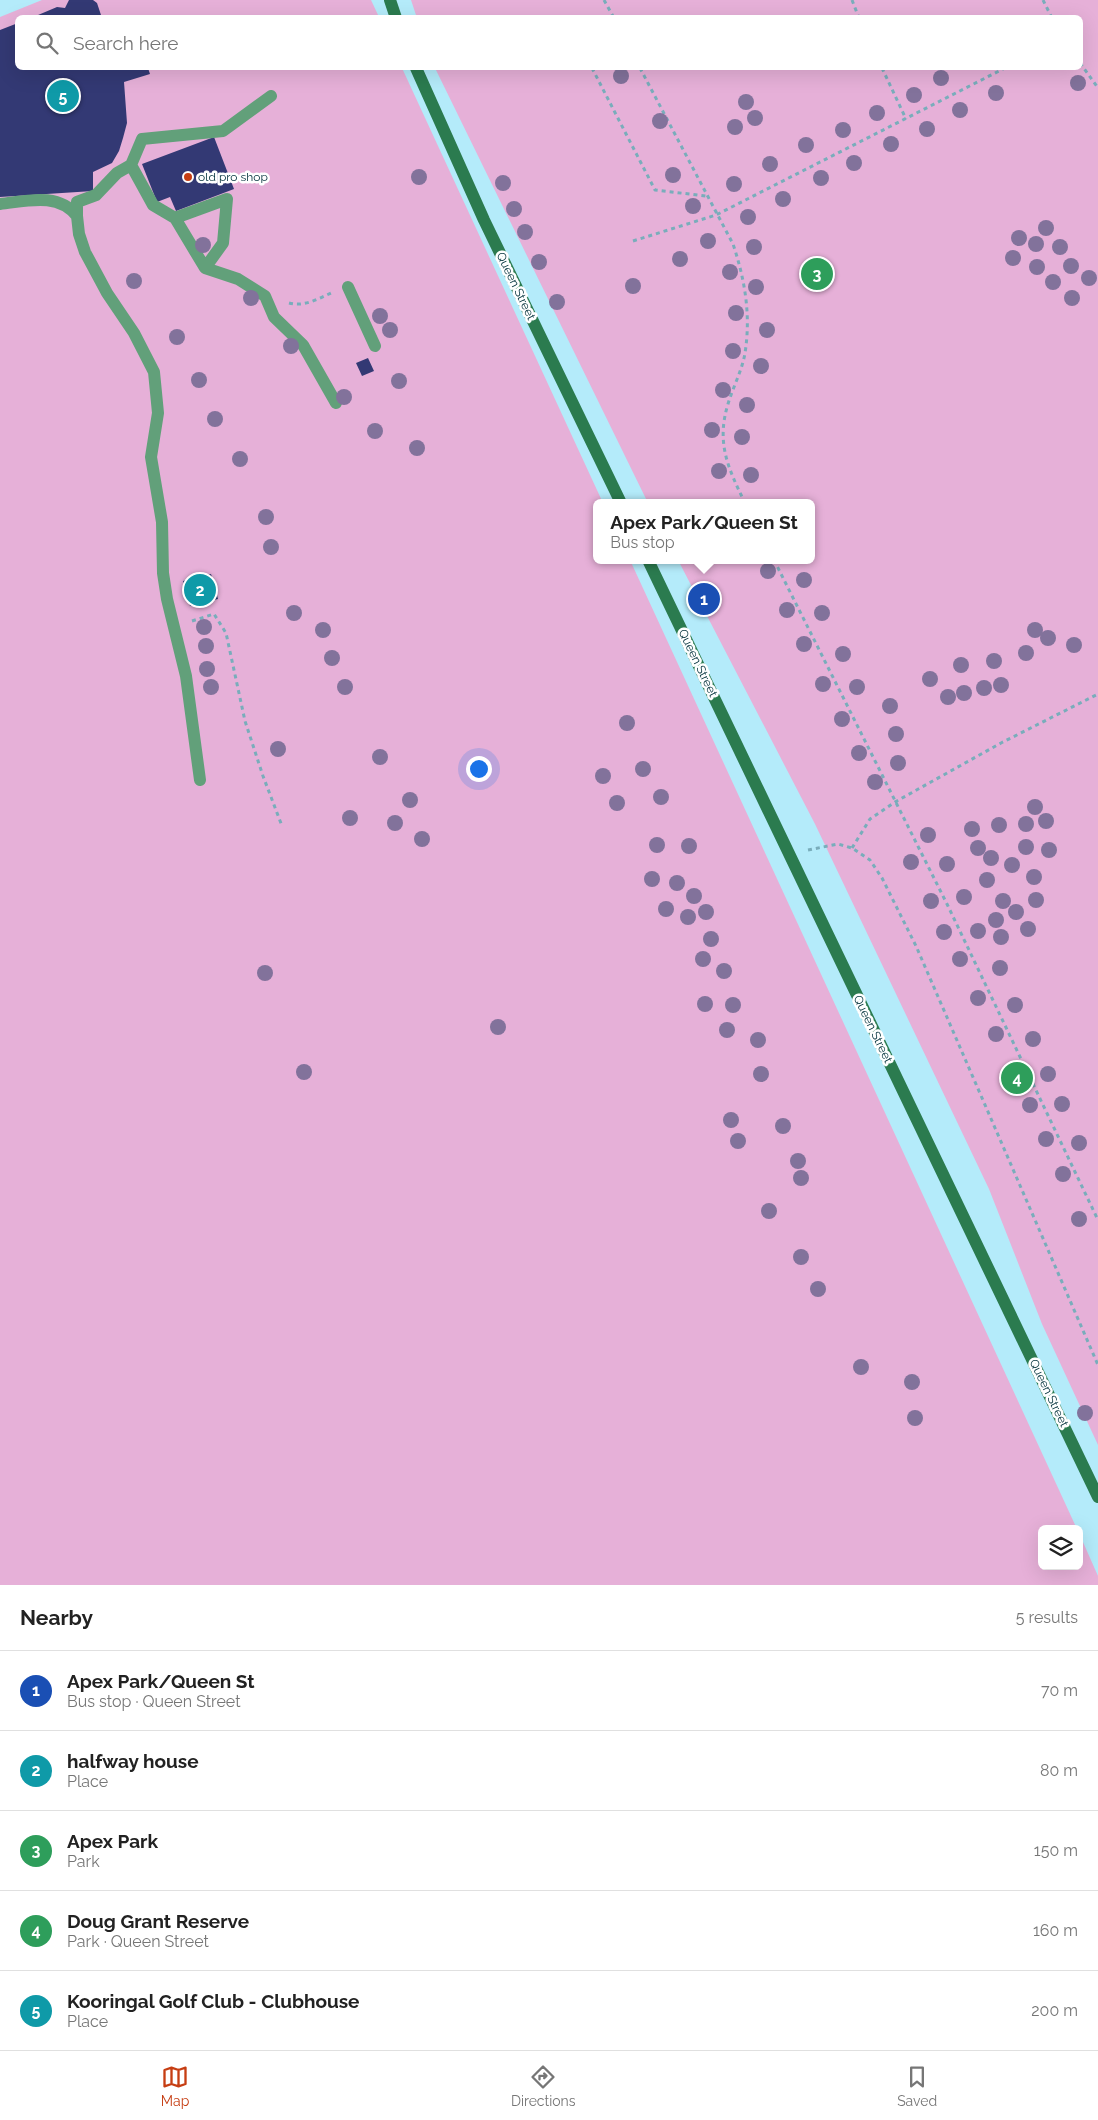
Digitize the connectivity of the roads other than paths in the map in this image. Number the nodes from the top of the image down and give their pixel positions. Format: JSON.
{"nodes":[{"id":1,"x":390,"y":0,"type":"edge"},
{"id":2,"x":395,"y":15,"type":"edge"},
{"id":3,"x":417,"y":70,"type":"edge"},
{"id":4,"x":271,"y":96,"type":"dead end"},
{"id":5,"x":130,"y":165,"type":"junction"},
{"id":6,"x":0,"y":204,"type":"edge"},
{"id":7,"x":76,"y":216,"type":"junction"},
{"id":8,"x":175,"y":218,"type":"junction"},
{"id":9,"x":205,"y":268,"type":"junction"},
{"id":10,"x":348,"y":288,"type":"road end"},
{"id":11,"x":375,"y":346,"type":"dead end"},
{"id":12,"x":336,"y":403,"type":"dead end"},
{"id":13,"x":619,"y":499,"type":"edge"},
{"id":14,"x":650,"y":564,"type":"edge"},
{"id":15,"x":200,"y":780,"type":"dead end"},
{"id":16,"x":1098,"y":1496,"type":"edge"}],
"edges":[{"from":1,"to":2,"type":"main road"},
{"from":3,"to":13,"type":"main road","name":"Queen Street"},
{"from":4,"to":5,"type":"lane"},
{"from":5,"to":7,"type":"lane"},
{"from":5,"to":8,"type":"lane"},
{"from":6,"to":7,"type":"lane"},
{"from":7,"to":15,"type":"lane"},
{"from":8,"to":9,"type":"lane"},
{"from":8,"to":9,"type":"lane"},
{"from":9,"to":12,"type":"lane"},
{"from":10,"to":11,"type":"lane"},
{"from":14,"to":16,"type":"main road","name":"Queen Street"}]}
